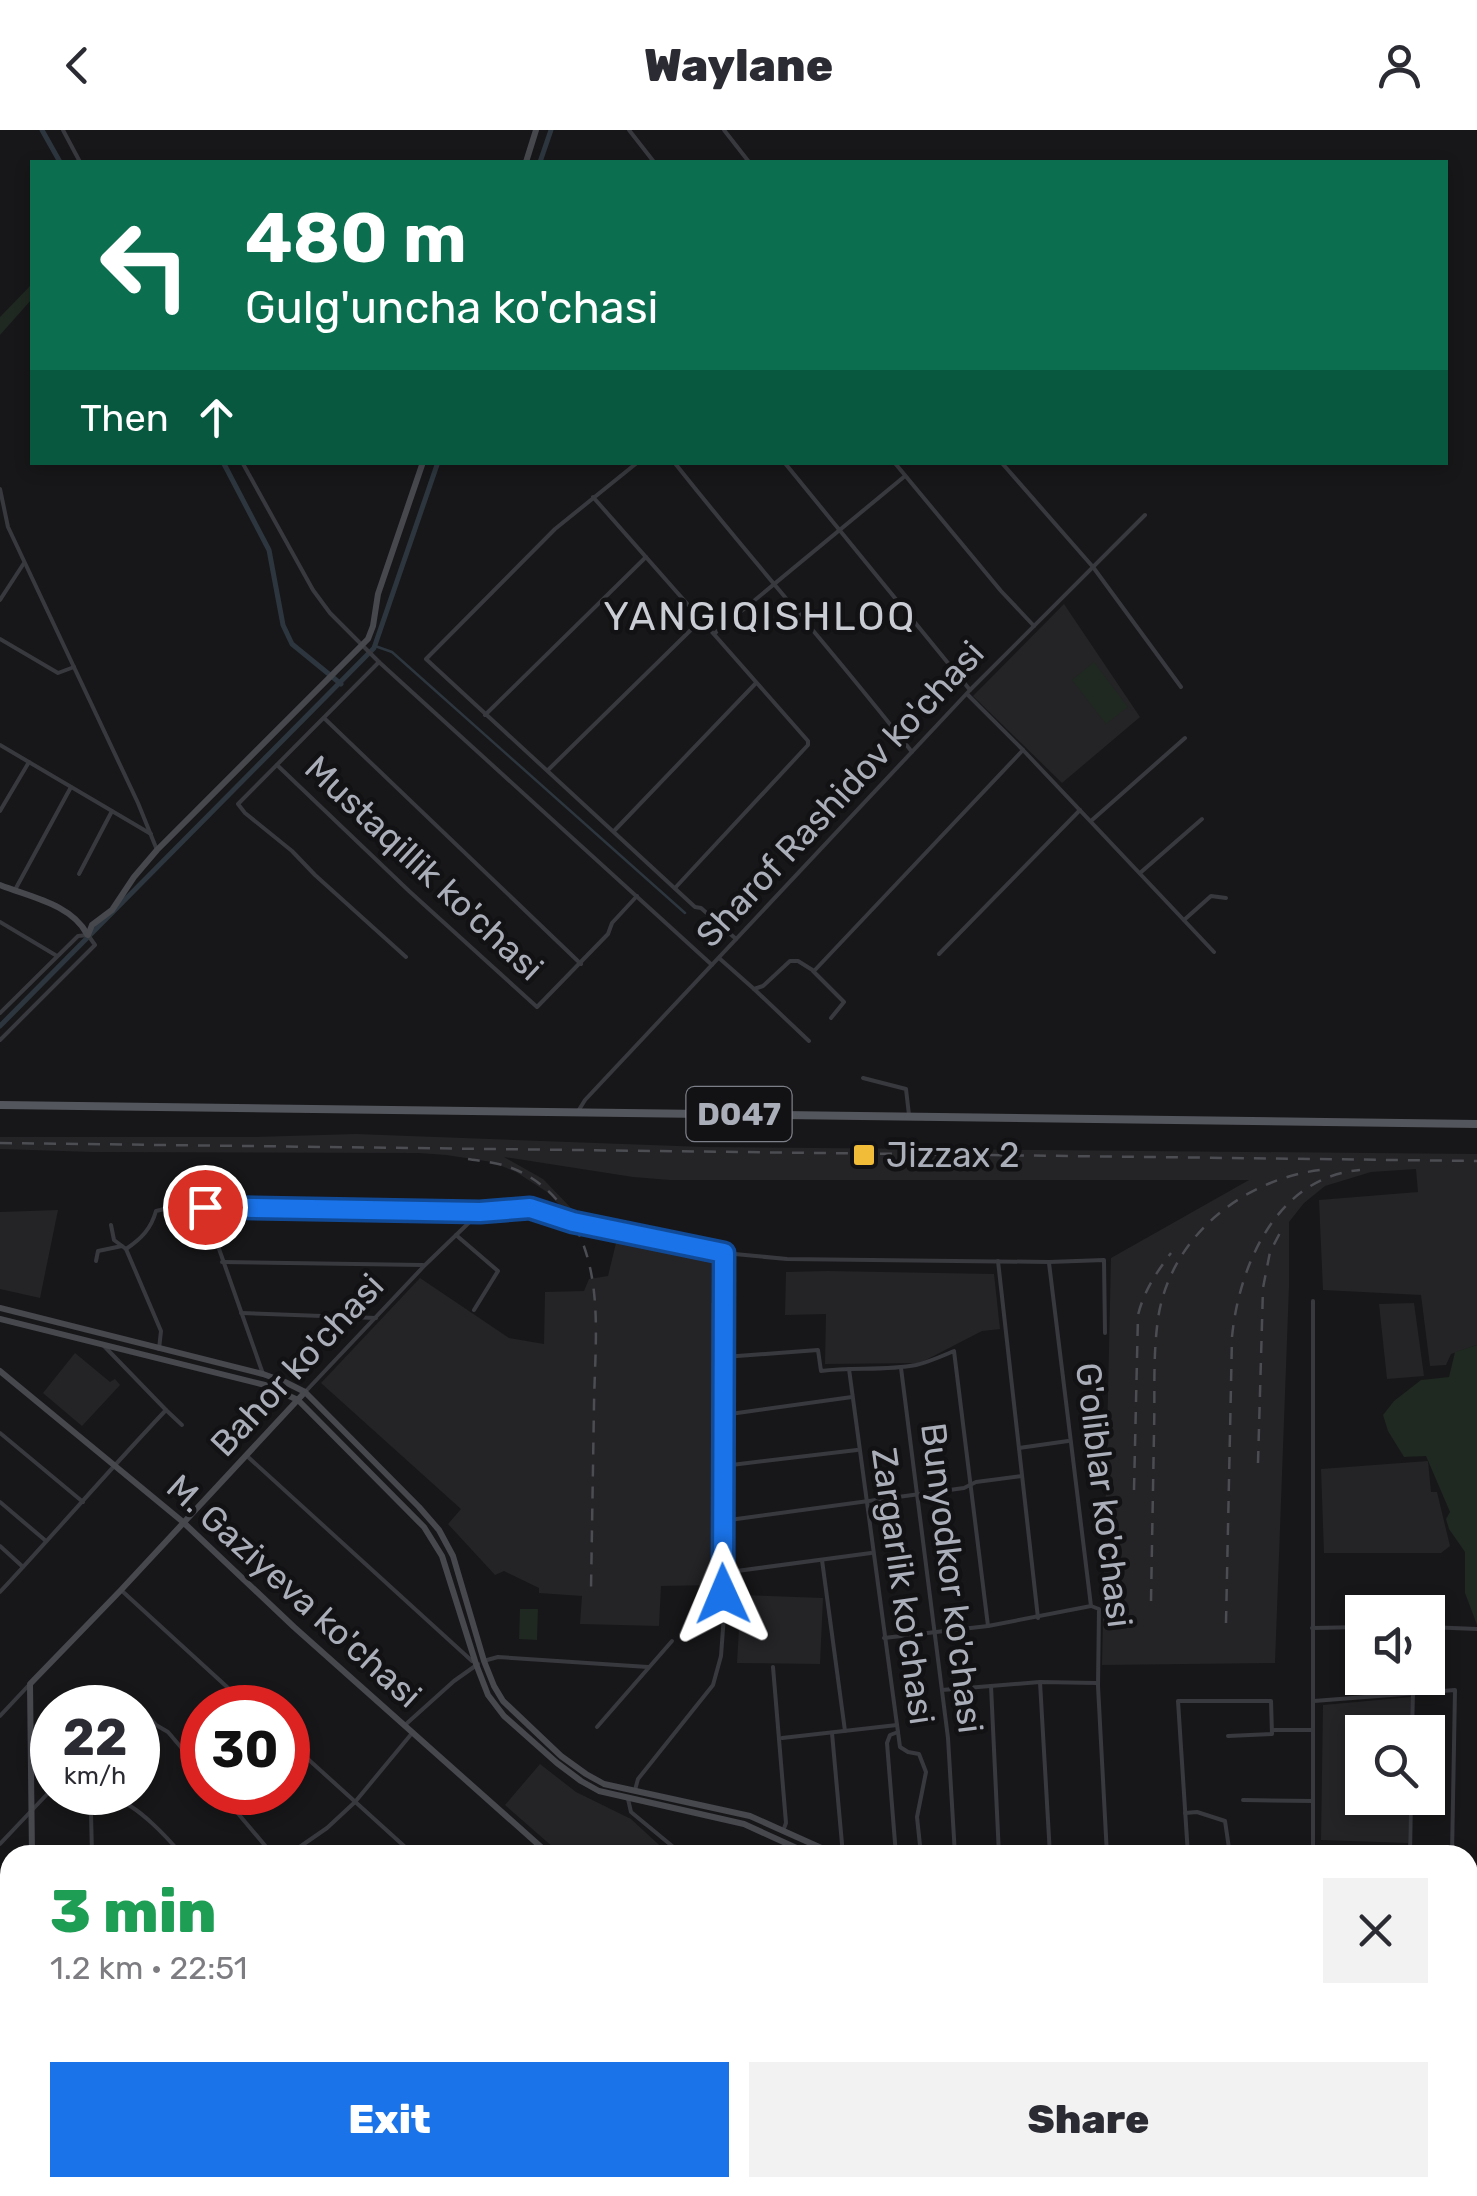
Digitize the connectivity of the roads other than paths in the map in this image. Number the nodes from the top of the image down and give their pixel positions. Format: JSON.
{"nodes":[{"id":1,"x":63,"y":130,"type":"edge"},
{"id":2,"x":536,"y":130,"type":"edge"},
{"id":3,"x":629,"y":130,"type":"edge"},
{"id":4,"x":724,"y":130,"type":"edge"},
{"id":5,"x":79,"y":160,"type":"edge"},
{"id":6,"x":527,"y":160,"type":"edge"},
{"id":7,"x":652,"y":160,"type":"edge"},
{"id":8,"x":747,"y":160,"type":"edge"},
{"id":9,"x":244,"y":465,"type":"edge"},
{"id":10,"x":422,"y":465,"type":"edge"},
{"id":11,"x":634,"y":465,"type":"edge"},
{"id":12,"x":676,"y":465,"type":"edge"},
{"id":13,"x":786,"y":465,"type":"edge"},
{"id":14,"x":896,"y":465,"type":"edge"},
{"id":15,"x":1004,"y":465,"type":"edge"},
{"id":16,"x":905,"y":476,"type":"junction"},
{"id":17,"x":0,"y":489,"type":"edge"},
{"id":18,"x":593,"y":497,"type":"junction"},
{"id":19,"x":1145,"y":515,"type":"dead end"},
{"id":20,"x":839,"y":531,"type":"junction"},
{"id":21,"x":646,"y":556,"type":"junction"},
{"id":22,"x":24,"y":563,"type":"junction"},
{"id":23,"x":1093,"y":567,"type":"junction"},
{"id":24,"x":773,"y":584,"type":"junction"},
{"id":25,"x":0,"y":600,"type":"edge"},
{"id":26,"x":702,"y":619,"type":"junction"},
{"id":27,"x":1034,"y":626,"type":"junction"},
{"id":28,"x":715,"y":633,"type":"junction"},
{"id":29,"x":0,"y":639,"type":"edge"},
{"id":30,"x":363,"y":644,"type":"junction"},
{"id":31,"x":379,"y":662,"type":"junction"},
{"id":32,"x":74,"y":667,"type":"junction"},
{"id":33,"x":756,"y":682,"type":"junction"},
{"id":34,"x":1182,"y":687,"type":"dead end"},
{"id":35,"x":968,"y":692,"type":"junction"},
{"id":36,"x":485,"y":715,"type":"junction"},
{"id":37,"x":324,"y":718,"type":"junction"},
{"id":38,"x":1185,"y":738,"type":"dead end"},
{"id":39,"x":0,"y":744,"type":"edge"},
{"id":40,"x":1023,"y":750,"type":"junction"},
{"id":41,"x":912,"y":752,"type":"junction"},
{"id":42,"x":29,"y":762,"type":"junction"},
{"id":43,"x":277,"y":765,"type":"junction"},
{"id":44,"x":548,"y":771,"type":"junction"},
{"id":45,"x":71,"y":787,"type":"junction"},
{"id":46,"x":1080,"y":810,"type":"junction"},
{"id":47,"x":0,"y":811,"type":"edge"},
{"id":48,"x":112,"y":811,"type":"junction"},
{"id":49,"x":1202,"y":819,"type":"dead end"},
{"id":50,"x":1091,"y":821,"type":"junction"},
{"id":51,"x":614,"y":831,"type":"junction"},
{"id":52,"x":150,"y":834,"type":"junction"},
{"id":53,"x":157,"y":850,"type":"junction"},
{"id":54,"x":1140,"y":873,"type":"junction"},
{"id":55,"x":79,"y":874,"type":"dead end"},
{"id":56,"x":0,"y":885,"type":"edge"},
{"id":57,"x":675,"y":888,"type":"junction"},
{"id":58,"x":14,"y":891,"type":"junction"},
{"id":59,"x":637,"y":896,"type":"junction"},
{"id":60,"x":1226,"y":898,"type":"dead end"},
{"id":61,"x":1184,"y":920,"type":"junction"},
{"id":62,"x":0,"y":922,"type":"edge"},
{"id":63,"x":88,"y":935,"type":"junction"},
{"id":64,"x":736,"y":939,"type":"junction"},
{"id":65,"x":1214,"y":952,"type":"dead end"},
{"id":66,"x":939,"y":954,"type":"dead end"},
{"id":67,"x":57,"y":956,"type":"junction"},
{"id":68,"x":406,"y":957,"type":"dead end"},
{"id":69,"x":718,"y":958,"type":"junction"},
{"id":70,"x":580,"y":964,"type":"junction"},
{"id":71,"x":712,"y":965,"type":"junction"},
{"id":72,"x":813,"y":971,"type":"junction"},
{"id":73,"x":754,"y":989,"type":"junction"},
{"id":74,"x":0,"y":1013,"type":"edge"},
{"id":75,"x":831,"y":1018,"type":"dead end"},
{"id":76,"x":0,"y":1040,"type":"edge"},
{"id":77,"x":809,"y":1041,"type":"dead end"},
{"id":78,"x":863,"y":1078,"type":"dead end"},
{"id":79,"x":0,"y":1105,"type":"edge"},
{"id":80,"x":577,"y":1113,"type":"junction"},
{"id":81,"x":908,"y":1115,"type":"junction"},
{"id":82,"x":1477,"y":1124,"type":"edge"},
{"id":83,"x":205,"y":1207,"type":"junction"},
{"id":84,"x":480,"y":1212,"type":"junction"},
{"id":85,"x":111,"y":1225,"type":"dead end"},
{"id":86,"x":456,"y":1234,"type":"junction"},
{"id":87,"x":124,"y":1248,"type":"junction"},
{"id":88,"x":724,"y":1253,"type":"junction"},
{"id":89,"x":96,"y":1261,"type":"dead end"},
{"id":90,"x":222,"y":1262,"type":"junction"},
{"id":91,"x":998,"y":1262,"type":"junction"},
{"id":92,"x":1049,"y":1262,"type":"junction"},
{"id":93,"x":425,"y":1266,"type":"junction"},
{"id":94,"x":1313,"y":1301,"type":"dead end"},
{"id":95,"x":0,"y":1308,"type":"edge"},
{"id":96,"x":474,"y":1310,"type":"dead end"},
{"id":97,"x":241,"y":1313,"type":"junction"},
{"id":98,"x":376,"y":1318,"type":"junction"},
{"id":99,"x":0,"y":1319,"type":"edge"},
{"id":100,"x":1105,"y":1333,"type":"dead end"},
{"id":101,"x":102,"y":1344,"type":"junction"},
{"id":102,"x":159,"y":1349,"type":"junction"},
{"id":103,"x":724,"y":1357,"type":"junction"},
{"id":104,"x":901,"y":1367,"type":"junction"},
{"id":105,"x":848,"y":1368,"type":"junction"},
{"id":106,"x":0,"y":1370,"type":"edge"},
{"id":107,"x":263,"y":1374,"type":"junction"},
{"id":108,"x":306,"y":1392,"type":"junction"},
{"id":109,"x":852,"y":1398,"type":"junction"},
{"id":110,"x":298,"y":1400,"type":"junction"},
{"id":111,"x":166,"y":1410,"type":"junction"},
{"id":112,"x":723,"y":1415,"type":"junction"},
{"id":113,"x":182,"y":1425,"type":"dead end"},
{"id":114,"x":0,"y":1433,"type":"edge"},
{"id":115,"x":1070,"y":1440,"type":"junction"},
{"id":116,"x":1019,"y":1448,"type":"junction"},
{"id":117,"x":859,"y":1450,"type":"junction"},
{"id":118,"x":246,"y":1456,"type":"junction"},
{"id":119,"x":115,"y":1464,"type":"junction"},
{"id":120,"x":723,"y":1466,"type":"junction"},
{"id":121,"x":1022,"y":1476,"type":"junction"},
{"id":122,"x":970,"y":1486,"type":"junction"},
{"id":123,"x":918,"y":1495,"type":"junction"},
{"id":124,"x":0,"y":1502,"type":"edge"},
{"id":125,"x":84,"y":1502,"type":"junction"},
{"id":126,"x":866,"y":1502,"type":"junction"},
{"id":127,"x":722,"y":1520,"type":"junction"},
{"id":128,"x":183,"y":1522,"type":"junction"},
{"id":129,"x":48,"y":1542,"type":"junction"},
{"id":130,"x":0,"y":1546,"type":"edge"},
{"id":131,"x":872,"y":1553,"type":"junction"},
{"id":132,"x":822,"y":1560,"type":"junction"},
{"id":133,"x":23,"y":1567,"type":"junction"},
{"id":134,"x":722,"y":1573,"type":"junction"},
{"id":135,"x":121,"y":1590,"type":"junction"},
{"id":136,"x":0,"y":1592,"type":"edge"},
{"id":137,"x":1091,"y":1606,"type":"junction"},
{"id":138,"x":1038,"y":1618,"type":"junction"},
{"id":139,"x":988,"y":1626,"type":"junction"},
{"id":140,"x":1312,"y":1628,"type":"junction"},
{"id":141,"x":1345,"y":1628,"type":"edge"},
{"id":142,"x":1445,"y":1628,"type":"edge"},
{"id":143,"x":1477,"y":1629,"type":"edge"},
{"id":144,"x":936,"y":1633,"type":"junction"},
{"id":145,"x":884,"y":1638,"type":"junction"},
{"id":146,"x":672,"y":1641,"type":"dead end"},
{"id":147,"x":484,"y":1661,"type":"junction"},
{"id":148,"x":476,"y":1664,"type":"junction"},
{"id":149,"x":648,"y":1668,"type":"junction"},
{"id":150,"x":773,"y":1668,"type":"dead end"},
{"id":151,"x":1040,"y":1682,"type":"junction"},
{"id":152,"x":1098,"y":1682,"type":"junction"},
{"id":153,"x":30,"y":1684,"type":"joint"},
{"id":154,"x":225,"y":1685,"type":"edge"},
{"id":155,"x":991,"y":1686,"type":"junction"},
{"id":156,"x":942,"y":1690,"type":"junction"},
{"id":157,"x":1445,"y":1691,"type":"edge"},
{"id":158,"x":1399,"y":1695,"type":"edge"},
{"id":159,"x":1312,"y":1701,"type":"junction"},
{"id":160,"x":0,"y":1716,"type":"edge"},
{"id":161,"x":405,"y":1725,"type":"junction"},
{"id":162,"x":597,"y":1727,"type":"dead end"},
{"id":163,"x":160,"y":1728,"type":"edge"},
{"id":164,"x":897,"y":1729,"type":"junction"},
{"id":165,"x":1272,"y":1730,"type":"junction"},
{"id":166,"x":1312,"y":1730,"type":"junction"},
{"id":167,"x":844,"y":1731,"type":"junction"},
{"id":168,"x":413,"y":1732,"type":"junction"},
{"id":169,"x":832,"y":1733,"type":"junction"},
{"id":170,"x":1228,"y":1736,"type":"dead end"},
{"id":171,"x":780,"y":1738,"type":"junction"},
{"id":172,"x":180,"y":1746,"type":"edge"},
{"id":173,"x":310,"y":1761,"type":"edge"},
{"id":174,"x":635,"y":1791,"type":"junction"},
{"id":175,"x":628,"y":1799,"type":"junction"},
{"id":176,"x":1243,"y":1800,"type":"dead end"},
{"id":177,"x":1313,"y":1800,"type":"junction"},
{"id":178,"x":355,"y":1802,"type":"junction"},
{"id":179,"x":30,"y":1813,"type":"edge"},
{"id":180,"x":1185,"y":1813,"type":"junction"},
{"id":181,"x":32,"y":1815,"type":"edge"},
{"id":182,"x":90,"y":1815,"type":"edge"},
{"id":183,"x":141,"y":1815,"type":"edge"},
{"id":184,"x":240,"y":1815,"type":"edge"},
{"id":185,"x":1411,"y":1815,"type":"edge"},
{"id":186,"x":784,"y":1831,"type":"junction"},
{"id":187,"x":0,"y":1844,"type":"edge"},
{"id":188,"x":32,"y":1845,"type":"edge"},
{"id":189,"x":92,"y":1845,"type":"edge"},
{"id":190,"x":174,"y":1845,"type":"edge"},
{"id":191,"x":265,"y":1845,"type":"edge"},
{"id":192,"x":302,"y":1845,"type":"edge"},
{"id":193,"x":403,"y":1845,"type":"edge"},
{"id":194,"x":539,"y":1845,"type":"edge"},
{"id":195,"x":671,"y":1845,"type":"edge"},
{"id":196,"x":790,"y":1845,"type":"edge"},
{"id":197,"x":817,"y":1845,"type":"edge"},
{"id":198,"x":839,"y":1845,"type":"edge"},
{"id":199,"x":895,"y":1845,"type":"edge"},
{"id":200,"x":920,"y":1845,"type":"edge"},
{"id":201,"x":955,"y":1845,"type":"edge"},
{"id":202,"x":999,"y":1845,"type":"edge"},
{"id":203,"x":1049,"y":1845,"type":"edge"},
{"id":204,"x":1107,"y":1845,"type":"edge"},
{"id":205,"x":1187,"y":1845,"type":"edge"},
{"id":206,"x":1229,"y":1845,"type":"edge"},
{"id":207,"x":1313,"y":1845,"type":"edge"},
{"id":208,"x":1410,"y":1845,"type":"edge"},
{"id":209,"x":1452,"y":1845,"type":"edge"}],
"edges":[{"from":1,"to":5,"type":"street"},
{"from":2,"to":6,"type":"main road"},
{"from":3,"to":7,"type":"street"},
{"from":4,"to":8,"type":"street"},
{"from":9,"to":30,"type":"street"},
{"from":10,"to":30,"type":"main road"},
{"from":11,"to":18,"type":"street"},
{"from":12,"to":24,"type":"street"},
{"from":13,"to":20,"type":"street"},
{"from":14,"to":16,"type":"street"},
{"from":15,"to":23,"type":"street"},
{"from":16,"to":20,"type":"street"},
{"from":16,"to":27,"type":"street"},
{"from":17,"to":22,"type":"street"},
{"from":18,"to":21,"type":"street"},
{"from":18,"to":36,"type":"street"},
{"from":19,"to":23,"type":"street","name":"Sharof Rashidov ko'chasi"},
{"from":20,"to":24,"type":"street"},
{"from":20,"to":35,"type":"street"},
{"from":21,"to":26,"type":"street"},
{"from":21,"to":36,"type":"street"},
{"from":22,"to":25,"type":"street"},
{"from":22,"to":32,"type":"street"},
{"from":23,"to":27,"type":"street","name":"Sharof Rashidov ko'chasi"},
{"from":23,"to":34,"type":"street"},
{"from":24,"to":28,"type":"street"},
{"from":24,"to":41,"type":"street"},
{"from":26,"to":28,"type":"street"},
{"from":26,"to":44,"type":"street"},
{"from":27,"to":35,"type":"street","name":"Sharof Rashidov ko'chasi"},
{"from":28,"to":33,"type":"street"},
{"from":29,"to":32,"type":"street"},
{"from":30,"to":31,"type":"street"},
{"from":30,"to":53,"type":"main road"},
{"from":31,"to":37,"type":"street"},
{"from":31,"to":59,"type":"street"},
{"from":32,"to":52,"type":"street"},
{"from":33,"to":51,"type":"street"},
{"from":33,"to":57,"type":"street"},
{"from":35,"to":40,"type":"street"},
{"from":35,"to":41,"type":"street","name":"Sharof Rashidov ko'chasi"},
{"from":36,"to":44,"type":"street"},
{"from":37,"to":43,"type":"street"},
{"from":37,"to":70,"type":"street"},
{"from":38,"to":50,"type":"street"},
{"from":39,"to":42,"type":"street"},
{"from":40,"to":46,"type":"street"},
{"from":40,"to":72,"type":"street"},
{"from":41,"to":64,"type":"street","name":"Sharof Rashidov ko'chasi"},
{"from":42,"to":45,"type":"street"},
{"from":42,"to":47,"type":"street"},
{"from":43,"to":68,"type":"street"},
{"from":43,"to":70,"type":"street","name":"Mustaqillik ko'chasi"},
{"from":44,"to":51,"type":"street"},
{"from":45,"to":48,"type":"street"},
{"from":45,"to":58,"type":"street"},
{"from":46,"to":50,"type":"street"},
{"from":46,"to":66,"type":"street"},
{"from":48,"to":52,"type":"street"},
{"from":48,"to":55,"type":"street"},
{"from":49,"to":54,"type":"street"},
{"from":50,"to":54,"type":"street"},
{"from":51,"to":57,"type":"street"},
{"from":52,"to":53,"type":"street"},
{"from":53,"to":63,"type":"main road"},
{"from":54,"to":61,"type":"street"},
{"from":56,"to":58,"type":"main road"},
{"from":57,"to":64,"type":"street"},
{"from":58,"to":63,"type":"main road"},
{"from":59,"to":70,"type":"street"},
{"from":59,"to":71,"type":"street"},
{"from":60,"to":61,"type":"street"},
{"from":61,"to":65,"type":"street"},
{"from":62,"to":67,"type":"street"},
{"from":63,"to":67,"type":"street"},
{"from":63,"to":76,"type":"street"},
{"from":64,"to":69,"type":"street","name":"Sharof Rashidov ko'chasi"},
{"from":67,"to":74,"type":"street"},
{"from":69,"to":71,"type":"street","name":"Sharof Rashidov ko'chasi"},
{"from":69,"to":73,"type":"street"},
{"from":71,"to":80,"type":"street","name":"Sharof Rashidov ko'chasi"},
{"from":72,"to":73,"type":"street"},
{"from":72,"to":75,"type":"street"},
{"from":73,"to":77,"type":"street"},
{"from":78,"to":81,"type":"street"},
{"from":79,"to":80,"type":"main road","number":"D047"},
{"from":80,"to":81,"type":"main road","number":"D047"},
{"from":81,"to":82,"type":"main road","number":"D047"},
{"from":83,"to":84,"type":"street"},
{"from":83,"to":87,"type":"street"},
{"from":83,"to":90,"type":"street"},
{"from":84,"to":86,"type":"street","name":"Bahor ko'chasi"},
{"from":84,"to":88,"type":"street"},
{"from":85,"to":87,"type":"street"},
{"from":86,"to":93,"type":"street","name":"Bahor ko'chasi"},
{"from":86,"to":96,"type":"street"},
{"from":87,"to":89,"type":"street"},
{"from":87,"to":102,"type":"street"},
{"from":88,"to":91,"type":"street"},
{"from":88,"to":103,"type":"street"},
{"from":90,"to":93,"type":"street"},
{"from":90,"to":97,"type":"street"},
{"from":91,"to":92,"type":"street"},
{"from":91,"to":116,"type":"street"},
{"from":92,"to":100,"type":"street"},
{"from":92,"to":115,"type":"street","name":"G'oliblar ko'chasi"},
{"from":93,"to":98,"type":"street","name":"Bahor ko'chasi"},
{"from":94,"to":140,"type":"street"},
{"from":95,"to":102,"type":"main road"},
{"from":97,"to":98,"type":"street"},
{"from":97,"to":107,"type":"street"},
{"from":98,"to":108,"type":"street","name":"Bahor ko'chasi"},
{"from":99,"to":101,"type":"main road"},
{"from":101,"to":110,"type":"main road"},
{"from":101,"to":111,"type":"street"},
{"from":102,"to":107,"type":"main road"},
{"from":103,"to":105,"type":"street"},
{"from":103,"to":112,"type":"street"},
{"from":104,"to":105,"type":"street"},
{"from":104,"to":122,"type":"street"},
{"from":104,"to":123,"type":"street","name":"Bunyodkor ko'chasi"},
{"from":105,"to":109,"type":"street","name":"Zargarlik ko'chasi"},
{"from":106,"to":119,"type":"main road","name":"M. Gaziyeva ko'chasi"},
{"from":107,"to":108,"type":"main road"},
{"from":108,"to":110,"type":"main road","name":"Bahor ko'chasi"},
{"from":108,"to":147,"type":"main road"},
{"from":109,"to":112,"type":"street"},
{"from":109,"to":117,"type":"street","name":"Zargarlik ko'chasi"},
{"from":110,"to":118,"type":"main road","name":"Bahor ko'chasi"},
{"from":110,"to":148,"type":"main road"},
{"from":111,"to":113,"type":"street"},
{"from":111,"to":119,"type":"street"},
{"from":112,"to":120,"type":"street"},
{"from":114,"to":125,"type":"street"},
{"from":115,"to":116,"type":"street"},
{"from":115,"to":137,"type":"street","name":"G'oliblar ko'chasi"},
{"from":116,"to":121,"type":"street"},
{"from":117,"to":120,"type":"street"},
{"from":117,"to":126,"type":"street","name":"Zargarlik ko'chasi"},
{"from":118,"to":128,"type":"main road","name":"Bahor ko'chasi"},
{"from":118,"to":148,"type":"street"},
{"from":119,"to":125,"type":"street"},
{"from":119,"to":128,"type":"main road","name":"M. Gaziyeva ko'chasi"},
{"from":120,"to":127,"type":"street"},
{"from":121,"to":122,"type":"street"},
{"from":121,"to":138,"type":"street"},
{"from":122,"to":123,"type":"street"},
{"from":122,"to":139,"type":"street"},
{"from":123,"to":126,"type":"street"},
{"from":123,"to":144,"type":"street","name":"Bunyodkor ko'chasi"},
{"from":124,"to":129,"type":"street"},
{"from":125,"to":129,"type":"street"},
{"from":126,"to":127,"type":"street"},
{"from":126,"to":131,"type":"street","name":"Zargarlik ko'chasi"},
{"from":127,"to":134,"type":"street"},
{"from":128,"to":135,"type":"main road","name":"Bahor ko'chasi"},
{"from":128,"to":161,"type":"main road","name":"M. Gaziyeva ko'chasi"},
{"from":129,"to":133,"type":"street"},
{"from":130,"to":133,"type":"street"},
{"from":131,"to":132,"type":"street"},
{"from":131,"to":145,"type":"street","name":"Zargarlik ko'chasi"},
{"from":132,"to":134,"type":"street"},
{"from":132,"to":167,"type":"street"},
{"from":133,"to":136,"type":"street"},
{"from":134,"to":174,"type":"street"},
{"from":135,"to":153,"type":"main road","name":"Bahor ko'chasi"},
{"from":135,"to":154,"type":"street"},
{"from":137,"to":138,"type":"street"},
{"from":137,"to":152,"type":"street","name":"G'oliblar ko'chasi"},
{"from":138,"to":139,"type":"street"},
{"from":139,"to":144,"type":"street"},
{"from":140,"to":141,"type":"street"},
{"from":140,"to":159,"type":"street"},
{"from":142,"to":143,"type":"street"},
{"from":144,"to":145,"type":"street"},
{"from":144,"to":156,"type":"street","name":"Bunyodkor ko'chasi"},
{"from":145,"to":164,"type":"street","name":"Zargarlik ko'chasi"},
{"from":146,"to":149,"type":"street"},
{"from":147,"to":148,"type":"street"},
{"from":147,"to":149,"type":"street"},
{"from":147,"to":174,"type":"main road"},
{"from":148,"to":161,"type":"street"},
{"from":148,"to":175,"type":"main road"},
{"from":149,"to":162,"type":"street"},
{"from":150,"to":171,"type":"street"},
{"from":151,"to":152,"type":"street"},
{"from":151,"to":155,"type":"street"},
{"from":151,"to":203,"type":"street"},
{"from":152,"to":204,"type":"street","name":"G'oliblar ko'chasi"},
{"from":153,"to":160,"type":"street"},
{"from":155,"to":156,"type":"street"},
{"from":155,"to":202,"type":"street"},
{"from":156,"to":201,"type":"street","name":"Bunyodkor ko'chasi"},
{"from":157,"to":209,"type":"street"},
{"from":158,"to":159,"type":"street"},
{"from":159,"to":166,"type":"street"},
{"from":161,"to":168,"type":"main road","name":"M. Gaziyeva ko'chasi"},
{"from":163,"to":172,"type":"street"},
{"from":164,"to":167,"type":"street"},
{"from":164,"to":199,"type":"street"},
{"from":164,"to":200,"type":"street","name":"Zargarlik ko'chasi"},
{"from":165,"to":166,"type":"street"},
{"from":165,"to":170,"type":"street"},
{"from":165,"to":180,"type":"street"},
{"from":166,"to":177,"type":"street"},
{"from":167,"to":169,"type":"street"},
{"from":168,"to":178,"type":"street"},
{"from":168,"to":194,"type":"main road","name":"M. Gaziyeva ko'chasi"},
{"from":169,"to":171,"type":"street"},
{"from":169,"to":198,"type":"street"},
{"from":171,"to":186,"type":"street"},
{"from":173,"to":178,"type":"street"},
{"from":174,"to":186,"type":"main road"},
{"from":175,"to":195,"type":"street"},
{"from":175,"to":196,"type":"main road"},
{"from":176,"to":177,"type":"street"},
{"from":177,"to":207,"type":"street"},
{"from":178,"to":192,"type":"street"},
{"from":178,"to":193,"type":"street"},
{"from":179,"to":187,"type":"street"},
{"from":180,"to":205,"type":"street"},
{"from":180,"to":206,"type":"street"},
{"from":181,"to":188,"type":"main road"},
{"from":182,"to":189,"type":"street"},
{"from":183,"to":190,"type":"street"},
{"from":184,"to":191,"type":"street"},
{"from":185,"to":208,"type":"street"},
{"from":186,"to":197,"type":"main road"}]}
